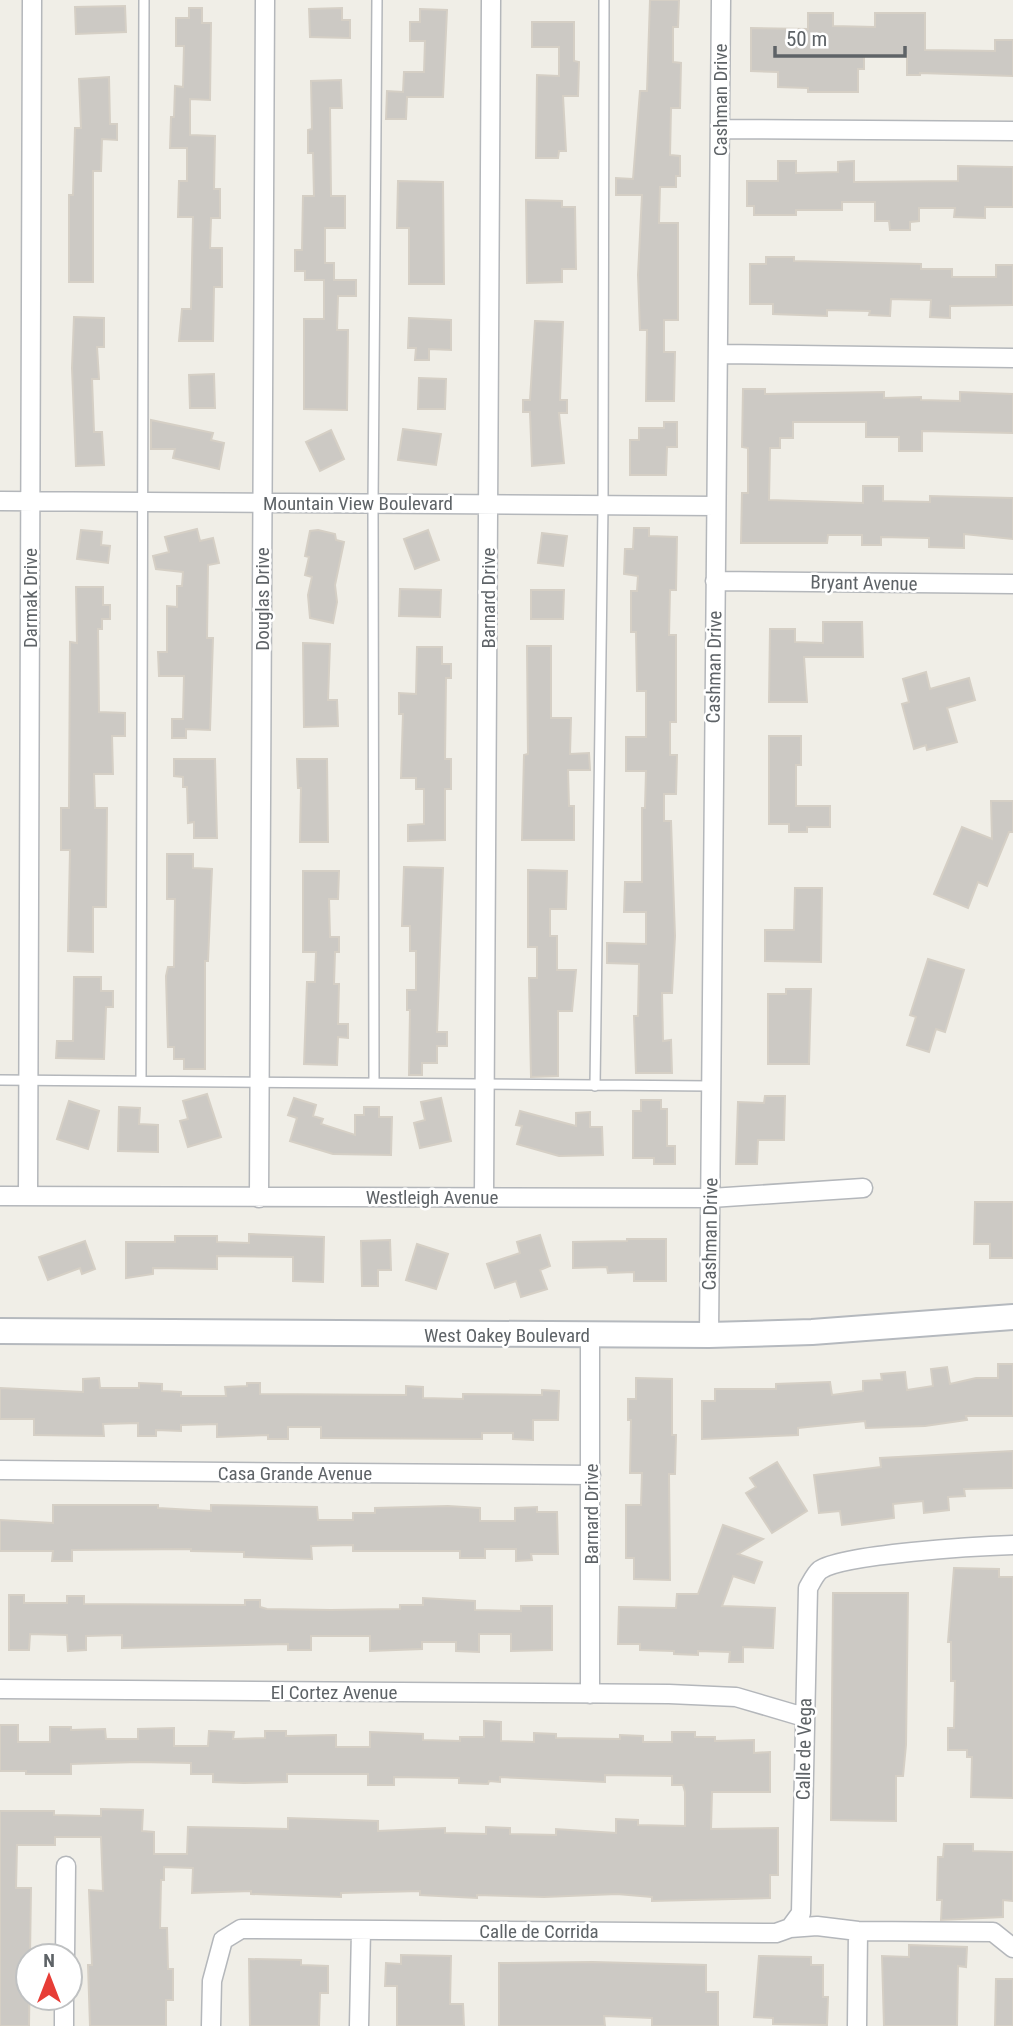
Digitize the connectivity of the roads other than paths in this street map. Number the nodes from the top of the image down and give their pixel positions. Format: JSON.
{"nodes":[{"id":1,"x":32,"y":0,"type":"edge"},
{"id":2,"x":144,"y":0,"type":"edge"},
{"id":3,"x":265,"y":0,"type":"edge"},
{"id":4,"x":377,"y":0,"type":"edge"},
{"id":5,"x":491,"y":0,"type":"edge"},
{"id":6,"x":604,"y":0,"type":"edge"},
{"id":7,"x":721,"y":0,"type":"edge"},
{"id":8,"x":720,"y":129,"type":"junction"},
{"id":9,"x":1013,"y":131,"type":"edge"},
{"id":10,"x":718,"y":355,"type":"junction"},
{"id":11,"x":1013,"y":358,"type":"edge"},
{"id":12,"x":0,"y":500,"type":"edge"},
{"id":13,"x":31,"y":501,"type":"junction"},
{"id":14,"x":144,"y":502,"type":"junction"},
{"id":15,"x":262,"y":503,"type":"junction"},
{"id":16,"x":488,"y":503,"type":"junction"},
{"id":17,"x":373,"y":504,"type":"junction"},
{"id":18,"x":603,"y":506,"type":"junction"},
{"id":19,"x":716,"y":506,"type":"junction"},
{"id":20,"x":715,"y":581,"type":"junction"},
{"id":21,"x":1013,"y":584,"type":"edge"},
{"id":22,"x":0,"y":1080,"type":"edge"},
{"id":23,"x":29,"y":1080,"type":"junction"},
{"id":24,"x":141,"y":1082,"type":"junction"},
{"id":25,"x":261,"y":1083,"type":"junction"},
{"id":26,"x":374,"y":1083,"type":"junction"},
{"id":27,"x":485,"y":1086,"type":"junction"},
{"id":28,"x":595,"y":1086,"type":"junction"},
{"id":29,"x":710,"y":1086,"type":"junction"},
{"id":30,"x":863,"y":1188,"type":"dead end"},
{"id":31,"x":0,"y":1196,"type":"edge"},
{"id":32,"x":28,"y":1196,"type":"junction"},
{"id":33,"x":484,"y":1196,"type":"junction"},
{"id":34,"x":259,"y":1198,"type":"junction"},
{"id":35,"x":710,"y":1198,"type":"junction"},
{"id":36,"x":1013,"y":1317,"type":"edge"},
{"id":37,"x":0,"y":1331,"type":"edge"},
{"id":38,"x":590,"y":1334,"type":"junction"},
{"id":39,"x":709,"y":1335,"type":"junction"},
{"id":40,"x":0,"y":1470,"type":"edge"},
{"id":41,"x":591,"y":1475,"type":"junction"},
{"id":42,"x":1013,"y":1545,"type":"edge"},
{"id":43,"x":0,"y":1689,"type":"edge"},
{"id":44,"x":590,"y":1694,"type":"junction"},
{"id":45,"x":804,"y":1717,"type":"junction"},
{"id":46,"x":66,"y":1866,"type":"dead end"},
{"id":47,"x":790,"y":1928,"type":"junction"},
{"id":48,"x":361,"y":1930,"type":"junction"},
{"id":49,"x":858,"y":1931,"type":"junction"},
{"id":50,"x":65,"y":1942,"type":"edge"},
{"id":51,"x":1013,"y":1948,"type":"edge"},
{"id":52,"x":211,"y":2026,"type":"edge"},
{"id":53,"x":359,"y":2026,"type":"edge"},
{"id":54,"x":857,"y":2026,"type":"edge"}],
"edges":[{"from":1,"to":13,"type":"street","name":"Darmak Drive"},
{"from":2,"to":14,"type":"lane"},
{"from":3,"to":15,"type":"street","name":"Douglas Drive"},
{"from":4,"to":17,"type":"lane"},
{"from":5,"to":16,"type":"street","name":"Barnard Drive"},
{"from":6,"to":18,"type":"lane"},
{"from":7,"to":8,"type":"street","name":"Cashman Drive"},
{"from":8,"to":9,"type":"street"},
{"from":8,"to":10,"type":"street","name":"Cashman Drive"},
{"from":10,"to":11,"type":"street"},
{"from":10,"to":19,"type":"street","name":"Cashman Drive"},
{"from":12,"to":13,"type":"street","name":"Mountain View Boulevard"},
{"from":13,"to":14,"type":"street","name":"Mountain View Boulevard"},
{"from":13,"to":23,"type":"street","name":"Darmak Drive"},
{"from":14,"to":15,"type":"street","name":"Mountain View Boulevard"},
{"from":14,"to":24,"type":"lane"},
{"from":15,"to":17,"type":"street","name":"Mountain View Boulevard"},
{"from":15,"to":25,"type":"street","name":"Douglas Drive"},
{"from":16,"to":17,"type":"street","name":"Mountain View Boulevard"},
{"from":16,"to":18,"type":"street","name":"Mountain View Boulevard"},
{"from":16,"to":27,"type":"street","name":"Barnard Drive"},
{"from":17,"to":26,"type":"lane"},
{"from":18,"to":19,"type":"street","name":"Mountain View Boulevard"},
{"from":18,"to":28,"type":"lane"},
{"from":19,"to":20,"type":"street","name":"Cashman Drive"},
{"from":20,"to":21,"type":"street","name":"Bryant Avenue"},
{"from":20,"to":29,"type":"street","name":"Cashman Drive"},
{"from":22,"to":23,"type":"lane"},
{"from":23,"to":24,"type":"lane"},
{"from":23,"to":32,"type":"street","name":"Darmak Drive"},
{"from":24,"to":25,"type":"lane"},
{"from":25,"to":26,"type":"lane"},
{"from":25,"to":34,"type":"street","name":"Douglas Drive"},
{"from":26,"to":27,"type":"lane"},
{"from":27,"to":28,"type":"lane"},
{"from":27,"to":33,"type":"street","name":"Barnard Drive"},
{"from":28,"to":29,"type":"lane"},
{"from":29,"to":35,"type":"street","name":"Cashman Drive"},
{"from":30,"to":35,"type":"street","name":"Westleigh Avenue"},
{"from":31,"to":32,"type":"street","name":"Westleigh Avenue"},
{"from":32,"to":34,"type":"street","name":"Westleigh Avenue"},
{"from":33,"to":34,"type":"street","name":"Westleigh Avenue"},
{"from":33,"to":35,"type":"street","name":"Westleigh Avenue"},
{"from":35,"to":39,"type":"street","name":"Cashman Drive"},
{"from":36,"to":39,"type":"main road","name":"West Oakey Boulevard"},
{"from":37,"to":38,"type":"main road","name":"West Oakey Boulevard"},
{"from":38,"to":39,"type":"main road","name":"West Oakey Boulevard"},
{"from":38,"to":41,"type":"street","name":"Barnard Drive"},
{"from":40,"to":41,"type":"street","name":"Casa Grande Avenue"},
{"from":41,"to":44,"type":"street","name":"Barnard Drive"},
{"from":42,"to":45,"type":"street","name":"Calle de Vega"},
{"from":43,"to":44,"type":"street","name":"El Cortez Avenue"},
{"from":44,"to":45,"type":"street","name":"El Cortez Avenue"},
{"from":45,"to":47,"type":"street","name":"Calle de Vega"},
{"from":46,"to":50,"type":"street"},
{"from":47,"to":48,"type":"street","name":"Calle de Corrida"},
{"from":47,"to":49,"type":"street","name":"Calle de Corrida"},
{"from":48,"to":52,"type":"street","name":"Calle de Corrida"},
{"from":48,"to":53,"type":"street"},
{"from":49,"to":51,"type":"street","name":"Calle de Corrida"},
{"from":49,"to":54,"type":"street"}]}
